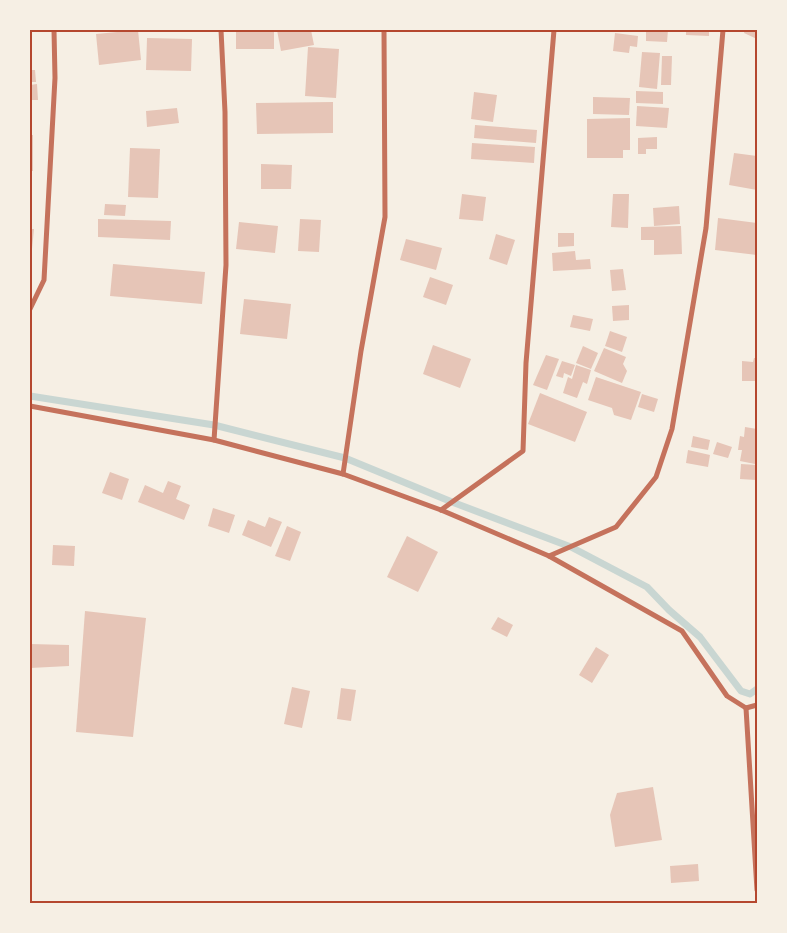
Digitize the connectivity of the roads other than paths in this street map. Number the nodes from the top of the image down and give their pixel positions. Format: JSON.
{"nodes":[{"id":1,"x":54,"y":30,"type":"edge"},
{"id":2,"x":221,"y":30,"type":"edge"},
{"id":3,"x":384,"y":30,"type":"edge"},
{"id":4,"x":554,"y":30,"type":"edge"},
{"id":5,"x":723,"y":30,"type":"edge"},
{"id":6,"x":30,"y":309,"type":"edge"},
{"id":7,"x":30,"y":406,"type":"edge"},
{"id":8,"x":214,"y":440,"type":"junction"},
{"id":9,"x":343,"y":474,"type":"junction"},
{"id":10,"x":440,"y":510,"type":"junction"},
{"id":11,"x":549,"y":556,"type":"junction"},
{"id":12,"x":757,"y":704,"type":"edge"},
{"id":13,"x":746,"y":708,"type":"junction"},
{"id":14,"x":757,"y":890,"type":"edge"}],
"edges":[{"from":1,"to":6,"type":"street"},
{"from":2,"to":8,"type":"street"},
{"from":3,"to":9,"type":"street"},
{"from":4,"to":10,"type":"street"},
{"from":5,"to":11,"type":"street"},
{"from":7,"to":8,"type":"street"},
{"from":8,"to":9,"type":"street"},
{"from":9,"to":10,"type":"street"},
{"from":10,"to":11,"type":"street"},
{"from":11,"to":13,"type":"street"},
{"from":12,"to":13,"type":"street"},
{"from":13,"to":14,"type":"street"}]}
